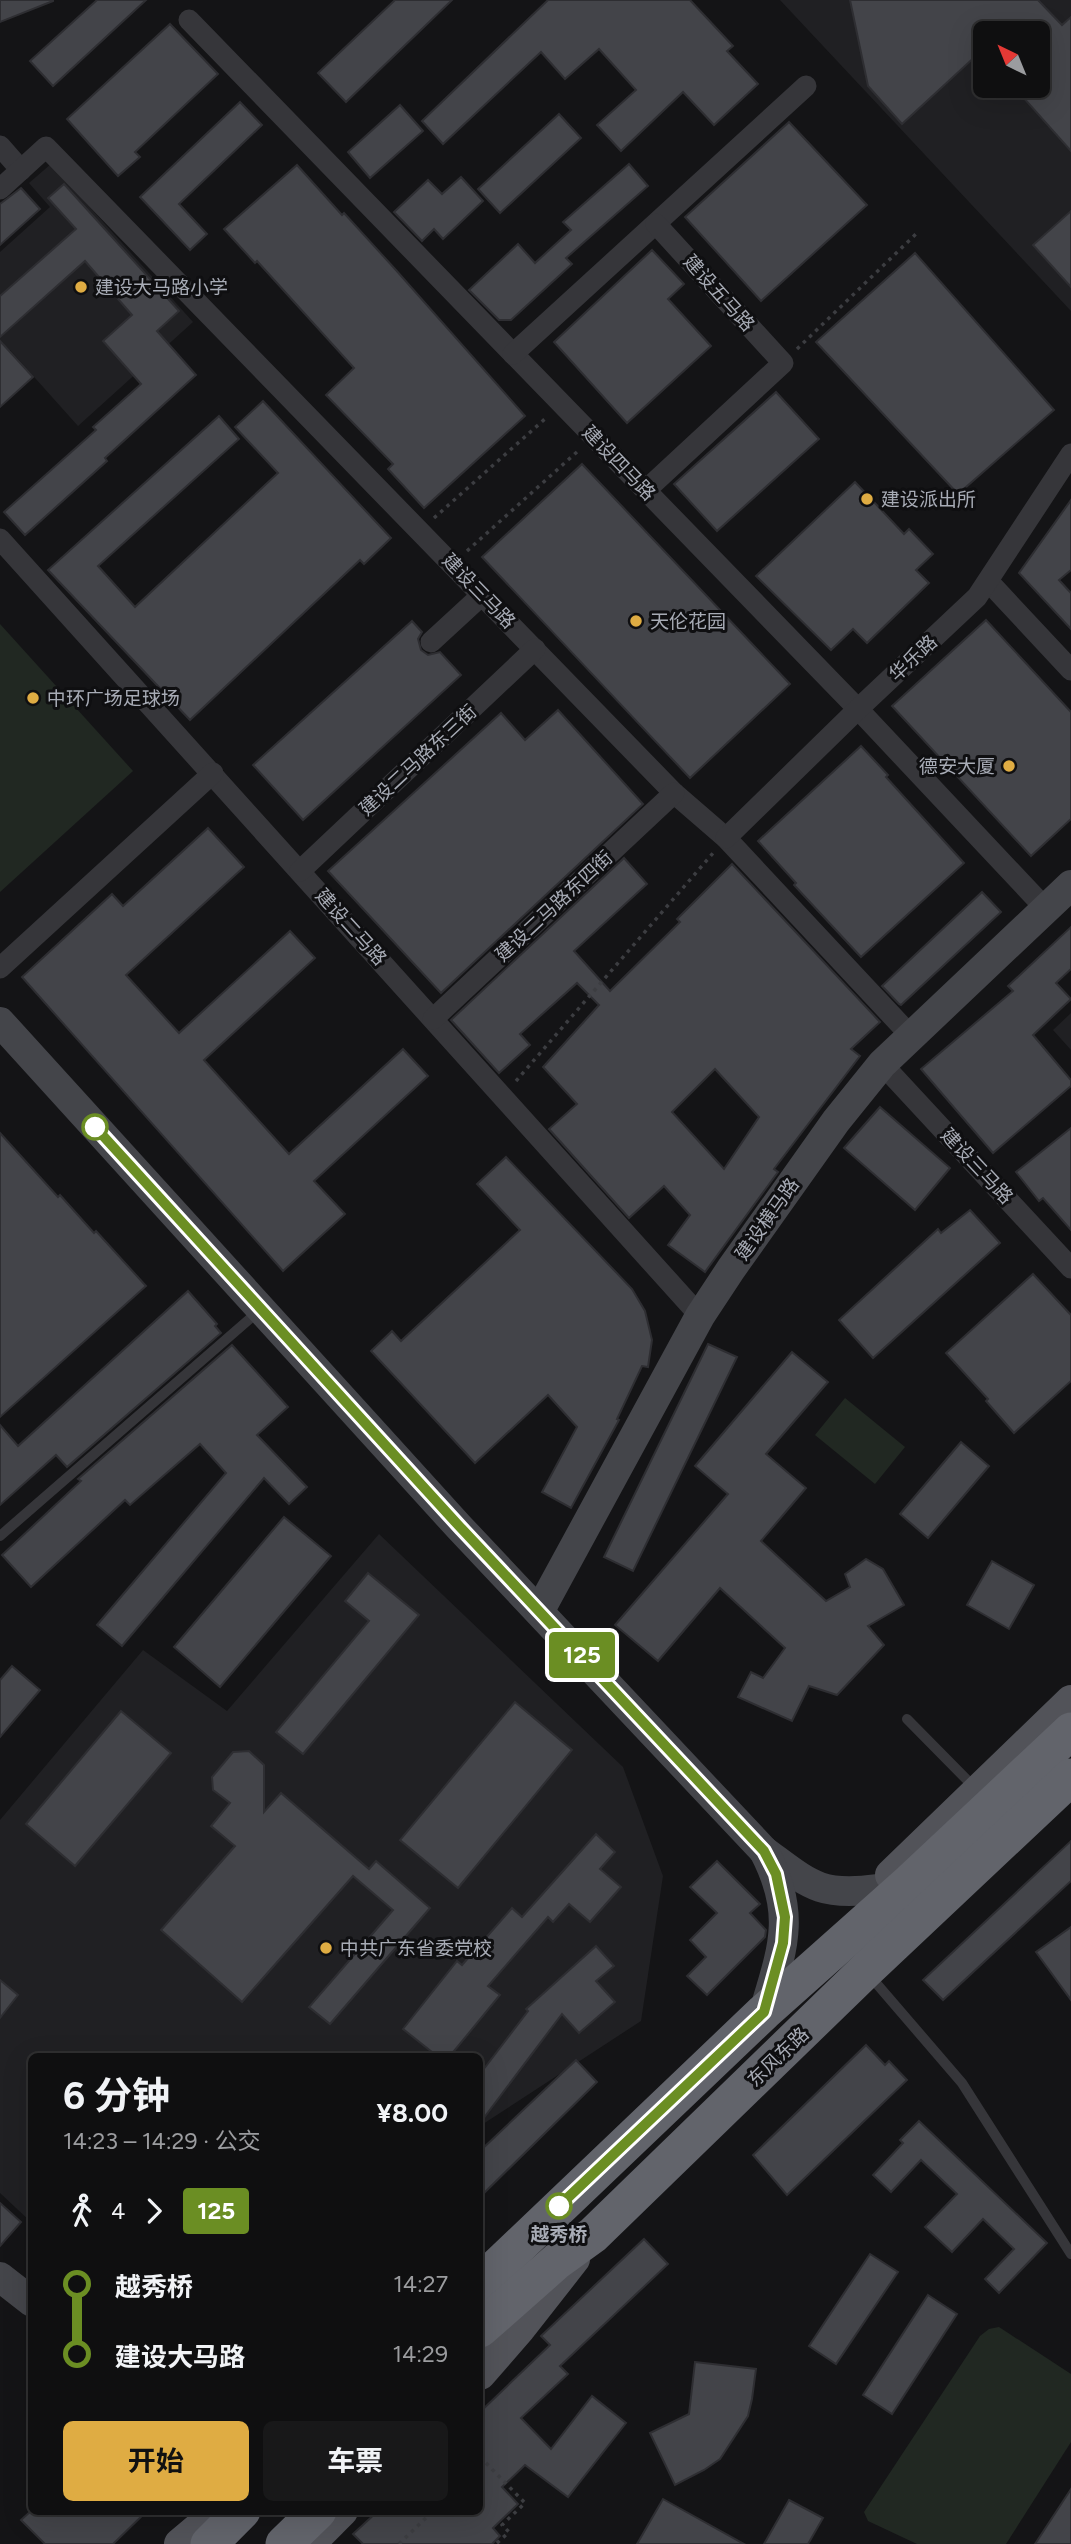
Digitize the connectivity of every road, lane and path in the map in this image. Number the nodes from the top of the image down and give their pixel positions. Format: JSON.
{"nodes":[{"id":1,"x":189,"y":20,"type":"dead end"},
{"id":2,"x":806,"y":86,"type":"dead end"},
{"id":3,"x":0,"y":146,"type":"edge"},
{"id":4,"x":21,"y":170,"type":"junction"},
{"id":5,"x":0,"y":189,"type":"edge"},
{"id":6,"x":656,"y":224,"type":"junction"},
{"id":7,"x":918,"y":232,"type":"dead end"},
{"id":8,"x":513,"y":354,"type":"junction"},
{"id":9,"x":783,"y":363,"type":"junction"},
{"id":10,"x":562,"y":404,"type":"junction"},
{"id":11,"x":594,"y":437,"type":"junction"},
{"id":12,"x":1071,"y":454,"type":"edge"},
{"id":13,"x":646,"y":490,"type":"junction"},
{"id":14,"x":420,"y":531,"type":"junction"},
{"id":15,"x":0,"y":538,"type":"edge"},
{"id":16,"x":453,"y":564,"type":"junction"},
{"id":17,"x":988,"y":581,"type":"junction"},
{"id":18,"x":482,"y":595,"type":"junction"},
{"id":19,"x":431,"y":642,"type":"dead end"},
{"id":20,"x":535,"y":649,"type":"junction"},
{"id":21,"x":1071,"y":670,"type":"edge"},
{"id":22,"x":858,"y":709,"type":"junction"},
{"id":23,"x":213,"y":773,"type":"junction"},
{"id":24,"x":674,"y":793,"type":"junction"},
{"id":25,"x":726,"y":838,"type":"junction"},
{"id":26,"x":300,"y":871,"type":"junction"},
{"id":27,"x":1071,"y":886,"type":"edge"},
{"id":28,"x":1046,"y":909,"type":"junction"},
{"id":29,"x":0,"y":968,"type":"edge"},
{"id":30,"x":433,"y":1019,"type":"junction"},
{"id":31,"x":0,"y":1022,"type":"edge"},
{"id":32,"x":911,"y":1036,"type":"junction"},
{"id":33,"x":883,"y":1064,"type":"junction"},
{"id":34,"x":503,"y":1096,"type":"junction"},
{"id":35,"x":1071,"y":1268,"type":"edge"},
{"id":36,"x":260,"y":1310,"type":"junction"},
{"id":37,"x":700,"y":1316,"type":"junction"},
{"id":38,"x":0,"y":1536,"type":"edge"},
{"id":39,"x":540,"y":1610,"type":"junction"},
{"id":40,"x":1071,"y":1701,"type":"edge"},
{"id":41,"x":907,"y":1718,"type":"dead end"},
{"id":42,"x":1071,"y":1731,"type":"edge"},
{"id":43,"x":1071,"y":1777,"type":"edge"},
{"id":44,"x":978,"y":1791,"type":"junction"},
{"id":45,"x":764,"y":1851,"type":"junction"},
{"id":46,"x":877,"y":1889,"type":"junction"},
{"id":47,"x":865,"y":1971,"type":"junction"},
{"id":48,"x":764,"y":2012,"type":"junction"},
{"id":49,"x":593,"y":2235,"type":"junction"},
{"id":50,"x":1071,"y":2254,"type":"edge"},
{"id":51,"x":0,"y":2277,"type":"edge"},
{"id":52,"x":483,"y":2280,"type":"edge"},
{"id":53,"x":28,"y":2299,"type":"edge"},
{"id":54,"x":483,"y":2326,"type":"edge"},
{"id":55,"x":483,"y":2349,"type":"edge"},
{"id":56,"x":483,"y":2371,"type":"edge"},
{"id":57,"x":483,"y":2464,"type":"edge"},
{"id":58,"x":218,"y":2515,"type":"edge"},
{"id":59,"x":238,"y":2515,"type":"edge"},
{"id":60,"x":335,"y":2515,"type":"edge"},
{"id":61,"x":429,"y":2515,"type":"edge"},
{"id":62,"x":307,"y":2530,"type":"edge"},
{"id":63,"x":180,"y":2544,"type":"edge"},
{"id":64,"x":209,"y":2544,"type":"edge"},
{"id":65,"x":260,"y":2544,"type":"edge"},
{"id":66,"x":399,"y":2544,"type":"edge"},
{"id":67,"x":496,"y":2544,"type":"edge"}],
"edges":[{"from":1,"to":8,"type":"street","name":"建设四马路"},
{"from":2,"to":6,"type":"street"},
{"from":3,"to":4,"type":"street"},
{"from":4,"to":5,"type":"street"},
{"from":4,"to":14,"type":"street","name":"建设三马路"},
{"from":6,"to":8,"type":"street"},
{"from":6,"to":9,"type":"street","name":"建设五马路"},
{"from":7,"to":9,"type":"path"},
{"from":8,"to":10,"type":"street","name":"建设四马路"},
{"from":9,"to":13,"type":"street"},
{"from":10,"to":11,"type":"street","name":"建设四马路"},
{"from":10,"to":14,"type":"path"},
{"from":11,"to":13,"type":"street","name":"建设四马路"},
{"from":11,"to":16,"type":"path"},
{"from":12,"to":17,"type":"street","name":"华乐路"},
{"from":13,"to":22,"type":"street","name":"建设四马路"},
{"from":14,"to":16,"type":"street","name":"建设三马路"},
{"from":15,"to":23,"type":"street","name":"建设二马路"},
{"from":16,"to":18,"type":"street","name":"建设三马路"},
{"from":17,"to":21,"type":"street"},
{"from":17,"to":22,"type":"street","name":"华乐路"},
{"from":18,"to":19,"type":"street"},
{"from":18,"to":20,"type":"street","name":"建设三马路"},
{"from":20,"to":24,"type":"street","name":"建设三马路"},
{"from":20,"to":26,"type":"street","name":"建设二马路东三街"},
{"from":22,"to":25,"type":"street","name":"华乐路"},
{"from":22,"to":28,"type":"street","name":"建设四马路"},
{"from":23,"to":26,"type":"street","name":"建设二马路"},
{"from":23,"to":29,"type":"street"},
{"from":24,"to":25,"type":"street","name":"建设三马路"},
{"from":24,"to":30,"type":"street","name":"建设二马路东四街"},
{"from":25,"to":32,"type":"street","name":"建设三马路"},
{"from":25,"to":34,"type":"path"},
{"from":26,"to":30,"type":"street","name":"建设二马路"},
{"from":27,"to":28,"type":"street","name":"建设横马路"},
{"from":28,"to":32,"type":"street","name":"建设横马路"},
{"from":30,"to":34,"type":"street","name":"建设二马路"},
{"from":31,"to":36,"type":"street"},
{"from":32,"to":33,"type":"street","name":"建设横马路"},
{"from":33,"to":35,"type":"street","name":"建设三马路"},
{"from":33,"to":37,"type":"street","name":"建设横马路"},
{"from":34,"to":37,"type":"street","name":"建设二马路"},
{"from":36,"to":38,"type":"lane"},
{"from":36,"to":39,"type":"street"},
{"from":37,"to":39,"type":"street","name":"建设横马路"},
{"from":39,"to":45,"type":"street"},
{"from":40,"to":44,"type":"main road"},
{"from":41,"to":44,"type":"lane"},
{"from":42,"to":48,"type":"highway"},
{"from":43,"to":47,"type":"highway","name":"东风东路"},
{"from":44,"to":46,"type":"main road"},
{"from":45,"to":46,"type":"street"},
{"from":45,"to":48,"type":"street"},
{"from":46,"to":48,"type":"main road"},
{"from":47,"to":49,"type":"highway","name":"东风东路"},
{"from":47,"to":50,"type":"lane"},
{"from":48,"to":52,"type":"highway"},
{"from":49,"to":54,"type":"highway","name":"东风东路"},
{"from":49,"to":55,"type":"highway"},
{"from":49,"to":56,"type":"main road"},
{"from":51,"to":53,"type":"street"},
{"from":57,"to":67,"type":"path"},
{"from":58,"to":63,"type":"main road"},
{"from":59,"to":64,"type":"highway"},
{"from":60,"to":62,"type":"main road"},
{"from":61,"to":66,"type":"path"},
{"from":62,"to":65,"type":"highway"}]}
